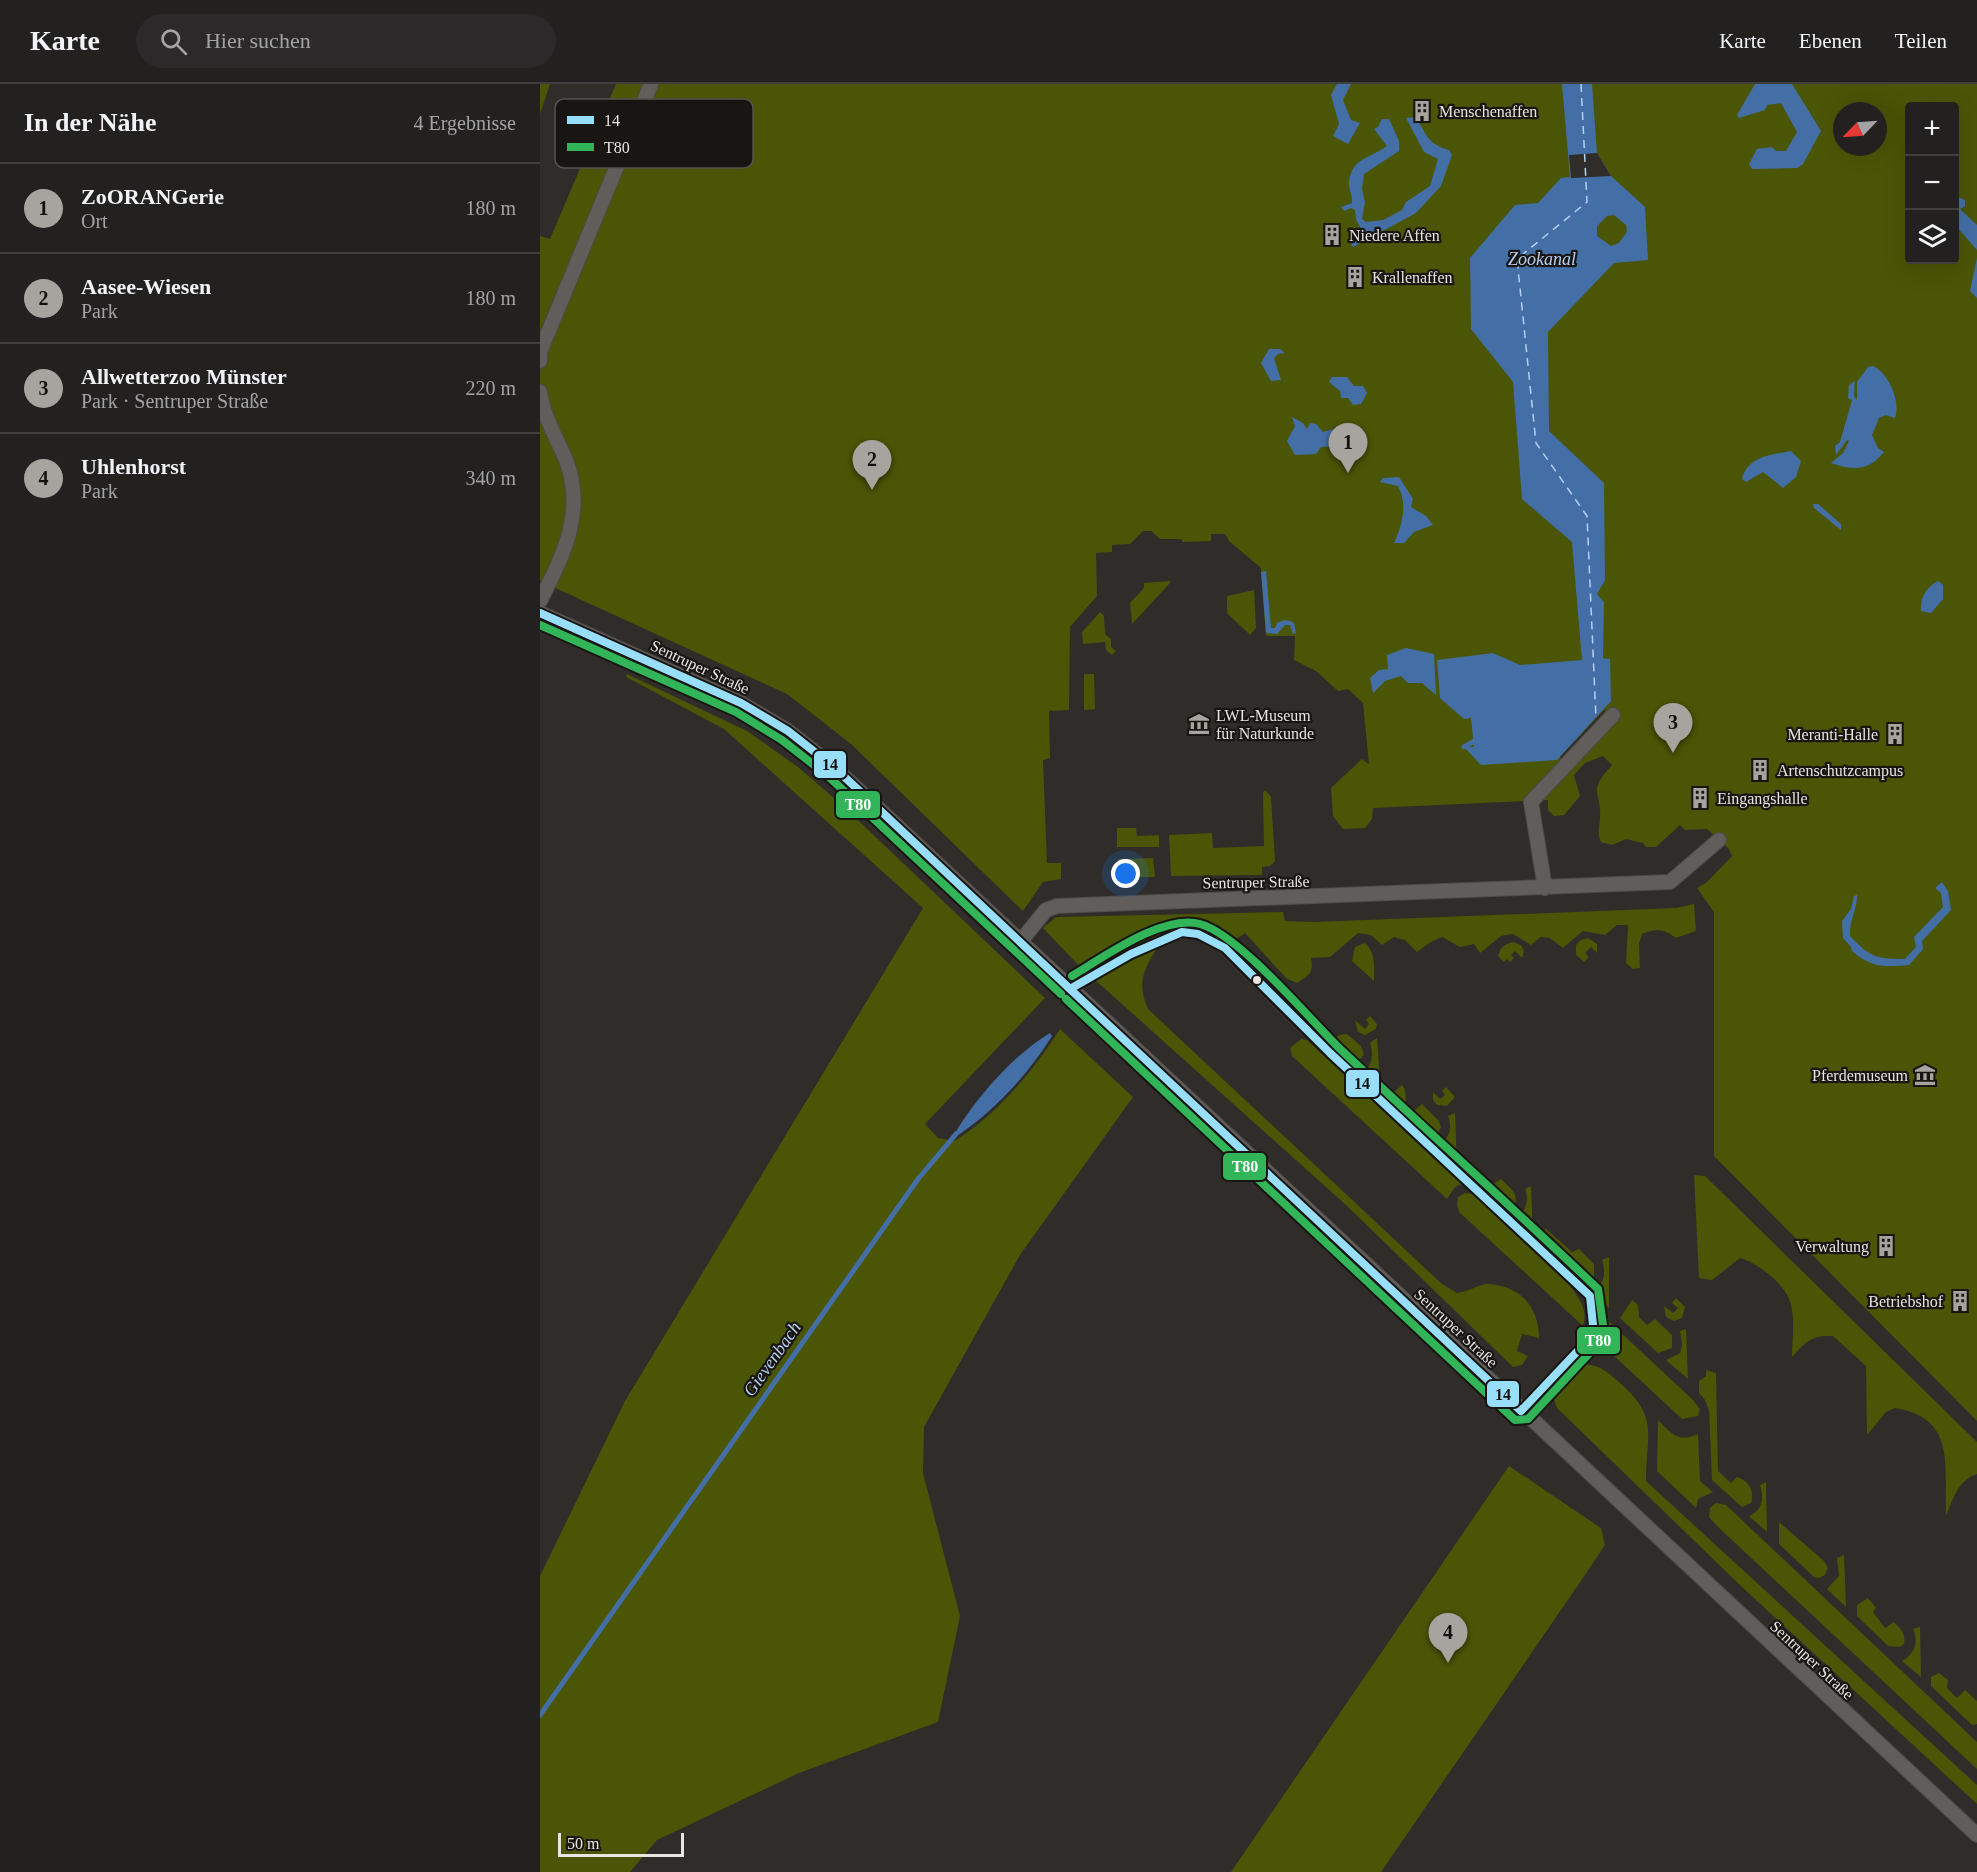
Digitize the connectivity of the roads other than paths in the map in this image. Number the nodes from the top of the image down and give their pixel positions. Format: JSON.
{"nodes":[{"id":1,"x":651,"y":84,"type":"edge"},
{"id":2,"x":645,"y":99,"type":"edge"},
{"id":3,"x":615,"y":168,"type":"edge"},
{"id":4,"x":540,"y":361,"type":"edge"},
{"id":5,"x":540,"y":392,"type":"edge"},
{"id":6,"x":540,"y":601,"type":"edge"},
{"id":7,"x":540,"y":613,"type":"edge"},
{"id":8,"x":1613,"y":715,"type":"dead end"},
{"id":9,"x":1719,"y":840,"type":"dead end"},
{"id":10,"x":1545,"y":888,"type":"junction"},
{"id":11,"x":1020,"y":942,"type":"junction"},
{"id":12,"x":1977,"y":1835,"type":"edge"}],
"edges":[{"from":1,"to":2,"type":"street"},
{"from":3,"to":4,"type":"street"},
{"from":5,"to":6,"type":"street"},
{"from":7,"to":11,"type":"street","name":"Sentruper Straße"},
{"from":8,"to":10,"type":"street"},
{"from":9,"to":10,"type":"street","name":"Sentruper Straße"},
{"from":10,"to":11,"type":"street","name":"Sentruper Straße"},
{"from":11,"to":12,"type":"street","name":"Sentruper Straße"}]}
